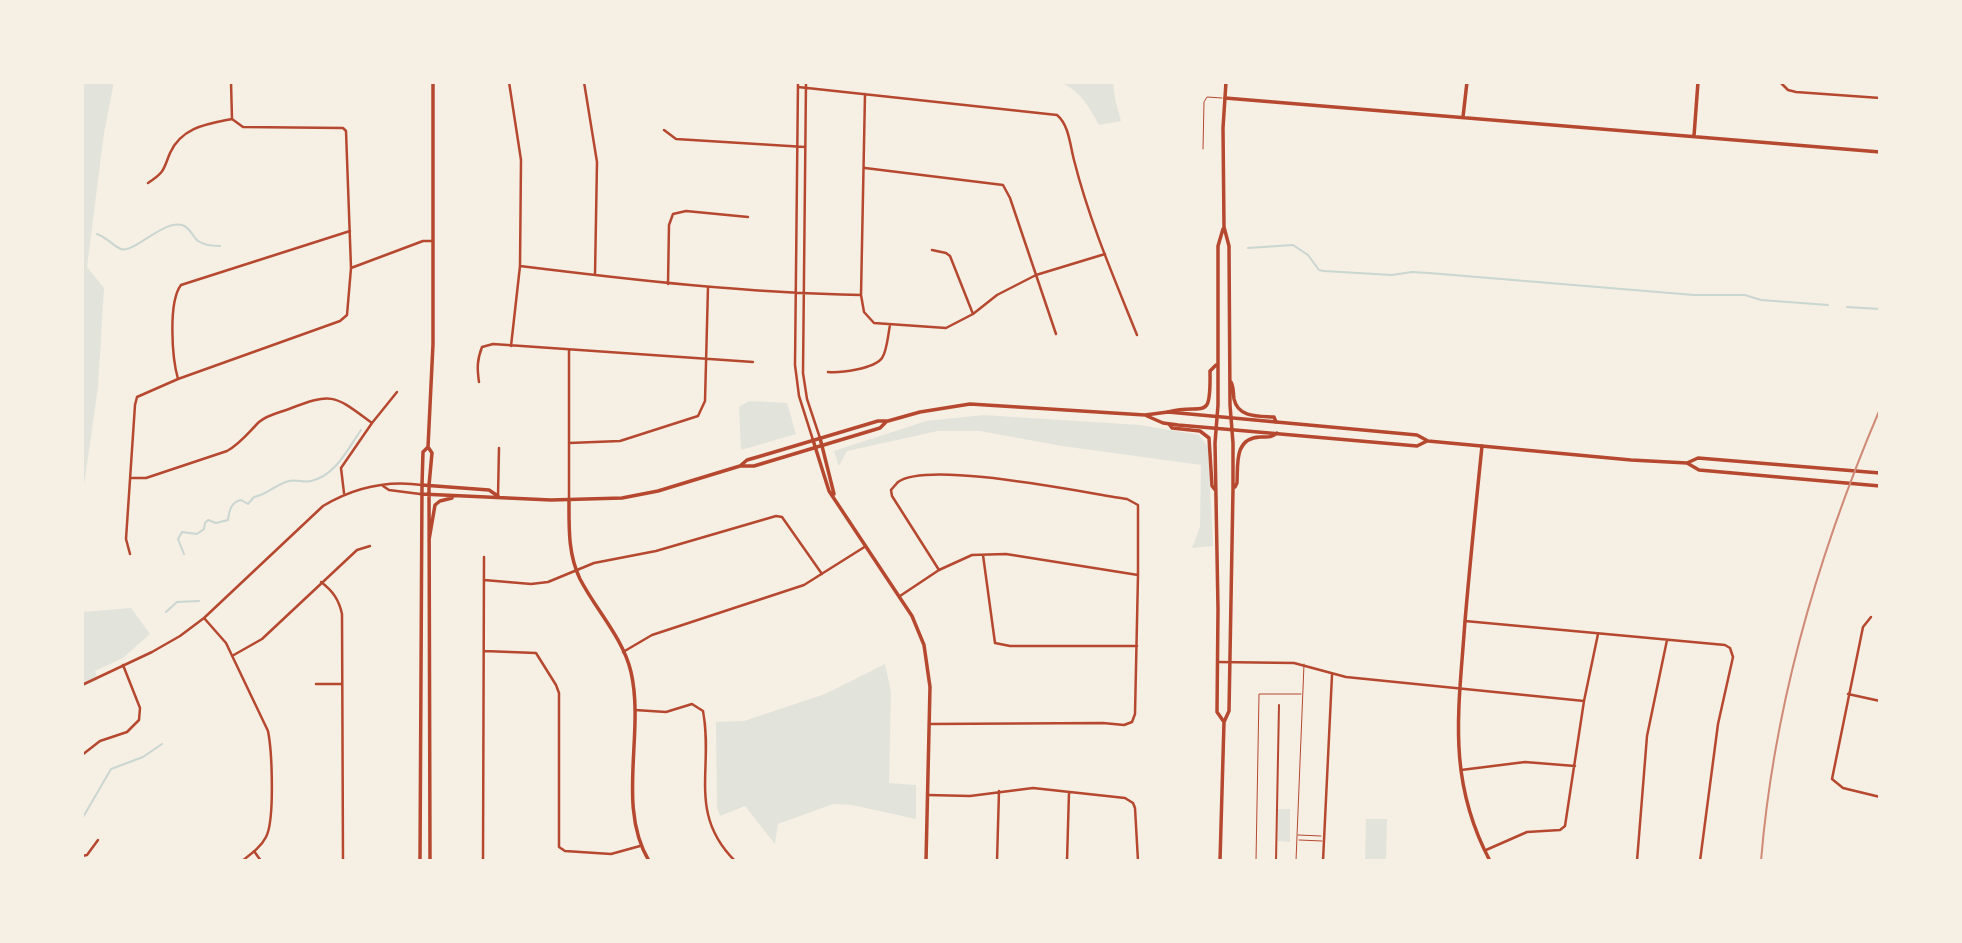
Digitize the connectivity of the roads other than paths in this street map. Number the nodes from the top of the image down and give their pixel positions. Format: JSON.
{"nodes":[{"id":1,"x":232,"y":82,"type":"edge"},
{"id":2,"x":433,"y":82,"type":"edge"},
{"id":3,"x":509,"y":82,"type":"edge"},
{"id":4,"x":584,"y":82,"type":"edge"},
{"id":5,"x":806,"y":82,"type":"edge"},
{"id":6,"x":1226,"y":82,"type":"edge"},
{"id":7,"x":1467,"y":82,"type":"edge"},
{"id":8,"x":1698,"y":82,"type":"edge"},
{"id":9,"x":1780,"y":82,"type":"edge"},
{"id":10,"x":799,"y":85,"type":"edge"},
{"id":11,"x":806,"y":88,"type":"junction"},
{"id":12,"x":865,"y":94,"type":"junction"},
{"id":13,"x":1225,"y":98,"type":"junction"},
{"id":14,"x":1880,"y":98,"type":"edge"},
{"id":15,"x":1463,"y":117,"type":"junction"},
{"id":16,"x":232,"y":119,"type":"junction"},
{"id":17,"x":664,"y":130,"type":"dead end"},
{"id":18,"x":1694,"y":136,"type":"junction"},
{"id":19,"x":797,"y":147,"type":"junction"},
{"id":20,"x":806,"y":148,"type":"junction"},
{"id":21,"x":1203,"y":149,"type":"dead end"},
{"id":22,"x":1880,"y":152,"type":"edge"},
{"id":23,"x":865,"y":168,"type":"junction"},
{"id":24,"x":148,"y":183,"type":"dead end"},
{"id":25,"x":748,"y":217,"type":"dead end"},
{"id":26,"x":1224,"y":227,"type":"junction"},
{"id":27,"x":350,"y":231,"type":"junction"},
{"id":28,"x":434,"y":241,"type":"junction"},
{"id":29,"x":932,"y":250,"type":"dead end"},
{"id":30,"x":1105,"y":254,"type":"junction"},
{"id":31,"x":520,"y":266,"type":"junction"},
{"id":32,"x":351,"y":268,"type":"junction"},
{"id":33,"x":595,"y":275,"type":"junction"},
{"id":34,"x":1036,"y":275,"type":"junction"},
{"id":35,"x":668,"y":284,"type":"junction"},
{"id":36,"x":708,"y":287,"type":"junction"},
{"id":37,"x":796,"y":293,"type":"junction"},
{"id":38,"x":804,"y":294,"type":"junction"},
{"id":39,"x":861,"y":295,"type":"junction"},
{"id":40,"x":973,"y":314,"type":"junction"},
{"id":41,"x":890,"y":325,"type":"junction"},
{"id":42,"x":1056,"y":334,"type":"dead end"},
{"id":43,"x":1137,"y":335,"type":"dead end"},
{"id":44,"x":511,"y":346,"type":"junction"},
{"id":45,"x":569,"y":351,"type":"junction"},
{"id":46,"x":705,"y":360,"type":"junction"},
{"id":47,"x":753,"y":362,"type":"dead end"},
{"id":48,"x":1217,"y":363,"type":"junction"},
{"id":49,"x":828,"y":372,"type":"dead end"},
{"id":50,"x":178,"y":379,"type":"junction"},
{"id":51,"x":1230,"y":380,"type":"junction"},
{"id":52,"x":479,"y":382,"type":"dead end"},
{"id":53,"x":397,"y":392,"type":"dead end"},
{"id":54,"x":1168,"y":412,"type":"junction"},
{"id":55,"x":1145,"y":415,"type":"junction"},
{"id":56,"x":1217,"y":416,"type":"junction"},
{"id":57,"x":1231,"y":418,"type":"junction"},
{"id":58,"x":888,"y":421,"type":"junction"},
{"id":59,"x":1276,"y":422,"type":"junction"},
{"id":60,"x":372,"y":423,"type":"junction"},
{"id":61,"x":1169,"y":424,"type":"junction"},
{"id":62,"x":1216,"y":428,"type":"junction"},
{"id":63,"x":1232,"y":429,"type":"junction"},
{"id":64,"x":1277,"y":433,"type":"junction"},
{"id":65,"x":820,"y":438,"type":"junction"},
{"id":66,"x":813,"y":440,"type":"junction"},
{"id":67,"x":1428,"y":441,"type":"junction"},
{"id":68,"x":569,"y":443,"type":"junction"},
{"id":69,"x":822,"y":446,"type":"junction"},
{"id":70,"x":1482,"y":446,"type":"junction"},
{"id":71,"x":428,"y":447,"type":"junction"},
{"id":72,"x":499,"y":448,"type":"dead end"},
{"id":73,"x":815,"y":448,"type":"junction"},
{"id":74,"x":1687,"y":463,"type":"junction"},
{"id":75,"x":740,"y":466,"type":"junction"},
{"id":76,"x":1880,"y":472,"type":"edge"},
{"id":77,"x":130,"y":478,"type":"junction"},
{"id":78,"x":422,"y":485,"type":"junction"},
{"id":79,"x":429,"y":485,"type":"junction"},
{"id":80,"x":383,"y":486,"type":"junction"},
{"id":81,"x":1880,"y":486,"type":"edge"},
{"id":82,"x":1233,"y":489,"type":"junction"},
{"id":83,"x":1216,"y":492,"type":"junction"},
{"id":84,"x":344,"y":494,"type":"junction"},
{"id":85,"x":421,"y":494,"type":"junction"},
{"id":86,"x":428,"y":495,"type":"junction"},
{"id":87,"x":498,"y":496,"type":"junction"},
{"id":88,"x":834,"y":496,"type":"junction"},
{"id":89,"x":460,"y":497,"type":"junction"},
{"id":90,"x":569,"y":501,"type":"junction"},
{"id":91,"x":370,"y":546,"type":"dead end"},
{"id":92,"x":428,"y":546,"type":"junction"},
{"id":93,"x":866,"y":546,"type":"junction"},
{"id":94,"x":130,"y":554,"type":"dead end"},
{"id":95,"x":983,"y":555,"type":"junction"},
{"id":96,"x":484,"y":557,"type":"dead end"},
{"id":97,"x":939,"y":570,"type":"junction"},
{"id":98,"x":577,"y":571,"type":"junction"},
{"id":99,"x":822,"y":574,"type":"junction"},
{"id":100,"x":1139,"y":575,"type":"junction"},
{"id":101,"x":484,"y":580,"type":"junction"},
{"id":102,"x":321,"y":582,"type":"junction"},
{"id":103,"x":900,"y":596,"type":"junction"},
{"id":104,"x":1871,"y":617,"type":"dead end"},
{"id":105,"x":204,"y":618,"type":"junction"},
{"id":106,"x":1465,"y":621,"type":"junction"},
{"id":107,"x":1598,"y":634,"type":"junction"},
{"id":108,"x":1667,"y":640,"type":"junction"},
{"id":109,"x":1137,"y":646,"type":"junction"},
{"id":110,"x":484,"y":651,"type":"junction"},
{"id":111,"x":623,"y":652,"type":"junction"},
{"id":112,"x":232,"y":656,"type":"junction"},
{"id":113,"x":1218,"y":662,"type":"junction"},
{"id":114,"x":1230,"y":662,"type":"junction"},
{"id":115,"x":1304,"y":664,"type":"junction"},
{"id":116,"x":123,"y":665,"type":"junction"},
{"id":117,"x":1332,"y":674,"type":"junction"},
{"id":118,"x":316,"y":684,"type":"dead end"},
{"id":119,"x":342,"y":684,"type":"junction"},
{"id":120,"x":82,"y":685,"type":"edge"},
{"id":121,"x":1460,"y":688,"type":"junction"},
{"id":122,"x":1301,"y":694,"type":"junction"},
{"id":123,"x":1848,"y":694,"type":"junction"},
{"id":124,"x":1584,"y":701,"type":"junction"},
{"id":125,"x":1880,"y":701,"type":"edge"},
{"id":126,"x":1279,"y":705,"type":"dead end"},
{"id":127,"x":635,"y":710,"type":"junction"},
{"id":128,"x":1224,"y":722,"type":"junction"},
{"id":129,"x":929,"y":724,"type":"junction"},
{"id":130,"x":82,"y":755,"type":"edge"},
{"id":131,"x":1575,"y":766,"type":"junction"},
{"id":132,"x":1461,"y":770,"type":"junction"},
{"id":133,"x":999,"y":791,"type":"junction"},
{"id":134,"x":1069,"y":792,"type":"junction"},
{"id":135,"x":928,"y":795,"type":"junction"},
{"id":136,"x":1880,"y":797,"type":"edge"},
{"id":137,"x":1297,"y":835,"type":"junction"},
{"id":138,"x":1324,"y":836,"type":"junction"},
{"id":139,"x":98,"y":840,"type":"dead end"},
{"id":140,"x":1297,"y":840,"type":"junction"},
{"id":141,"x":1324,"y":841,"type":"junction"},
{"id":142,"x":640,"y":846,"type":"junction"},
{"id":143,"x":254,"y":851,"type":"junction"},
{"id":144,"x":1485,"y":851,"type":"junction"},
{"id":145,"x":82,"y":856,"type":"edge"},
{"id":146,"x":242,"y":861,"type":"edge"},
{"id":147,"x":261,"y":861,"type":"edge"},
{"id":148,"x":343,"y":861,"type":"edge"},
{"id":149,"x":420,"y":861,"type":"edge"},
{"id":150,"x":430,"y":861,"type":"edge"},
{"id":151,"x":483,"y":861,"type":"edge"},
{"id":152,"x":649,"y":861,"type":"edge"},
{"id":153,"x":735,"y":861,"type":"edge"},
{"id":154,"x":926,"y":861,"type":"edge"},
{"id":155,"x":997,"y":861,"type":"edge"},
{"id":156,"x":1067,"y":861,"type":"edge"},
{"id":157,"x":1138,"y":861,"type":"edge"},
{"id":158,"x":1220,"y":861,"type":"edge"},
{"id":159,"x":1256,"y":861,"type":"edge"},
{"id":160,"x":1276,"y":861,"type":"edge"},
{"id":161,"x":1296,"y":861,"type":"edge"},
{"id":162,"x":1323,"y":861,"type":"edge"},
{"id":163,"x":1490,"y":861,"type":"edge"},
{"id":164,"x":1637,"y":861,"type":"edge"},
{"id":165,"x":1700,"y":861,"type":"edge"}],
"edges":[{"from":1,"to":16,"type":"street"},
{"from":2,"to":28,"type":"main road"},
{"from":3,"to":31,"type":"street"},
{"from":4,"to":33,"type":"street"},
{"from":5,"to":11,"type":"street"},
{"from":6,"to":13,"type":"main road"},
{"from":7,"to":15,"type":"main road"},
{"from":8,"to":18,"type":"main road"},
{"from":9,"to":14,"type":"street"},
{"from":10,"to":11,"type":"street"},
{"from":10,"to":19,"type":"street"},
{"from":11,"to":12,"type":"street"},
{"from":11,"to":20,"type":"street"},
{"from":12,"to":23,"type":"street"},
{"from":12,"to":30,"type":"street"},
{"from":13,"to":15,"type":"main road"},
{"from":13,"to":21,"type":"lane"},
{"from":13,"to":26,"type":"main road"},
{"from":15,"to":18,"type":"main road"},
{"from":16,"to":24,"type":"street"},
{"from":16,"to":27,"type":"street"},
{"from":17,"to":19,"type":"street"},
{"from":18,"to":22,"type":"main road"},
{"from":19,"to":20,"type":"street"},
{"from":19,"to":37,"type":"street"},
{"from":20,"to":38,"type":"street"},
{"from":23,"to":34,"type":"street"},
{"from":23,"to":39,"type":"street"},
{"from":25,"to":35,"type":"street"},
{"from":26,"to":48,"type":"main road"},
{"from":26,"to":51,"type":"main road"},
{"from":27,"to":32,"type":"street"},
{"from":27,"to":50,"type":"street"},
{"from":28,"to":32,"type":"street"},
{"from":28,"to":71,"type":"main road"},
{"from":29,"to":40,"type":"street"},
{"from":30,"to":34,"type":"street"},
{"from":30,"to":43,"type":"street"},
{"from":31,"to":33,"type":"street"},
{"from":31,"to":44,"type":"street"},
{"from":32,"to":50,"type":"street"},
{"from":33,"to":35,"type":"street"},
{"from":34,"to":40,"type":"street"},
{"from":34,"to":42,"type":"street"},
{"from":35,"to":36,"type":"street"},
{"from":36,"to":37,"type":"street"},
{"from":36,"to":46,"type":"street"},
{"from":37,"to":38,"type":"street"},
{"from":37,"to":66,"type":"street"},
{"from":38,"to":39,"type":"street"},
{"from":38,"to":65,"type":"street"},
{"from":39,"to":41,"type":"street"},
{"from":40,"to":41,"type":"street"},
{"from":41,"to":49,"type":"street"},
{"from":44,"to":45,"type":"street"},
{"from":44,"to":52,"type":"street"},
{"from":45,"to":46,"type":"street"},
{"from":45,"to":68,"type":"street"},
{"from":46,"to":47,"type":"street"},
{"from":46,"to":68,"type":"street"},
{"from":48,"to":54,"type":"main road"},
{"from":48,"to":56,"type":"main road"},
{"from":50,"to":77,"type":"street"},
{"from":51,"to":57,"type":"main road"},
{"from":51,"to":59,"type":"main road"},
{"from":53,"to":60,"type":"street"},
{"from":54,"to":55,"type":"main road"},
{"from":54,"to":56,"type":"main road"},
{"from":55,"to":58,"type":"main road"},
{"from":55,"to":61,"type":"main road"},
{"from":56,"to":57,"type":"main road"},
{"from":56,"to":62,"type":"main road"},
{"from":57,"to":59,"type":"main road"},
{"from":57,"to":63,"type":"main road"},
{"from":58,"to":65,"type":"main road"},
{"from":58,"to":69,"type":"main road"},
{"from":59,"to":67,"type":"main road"},
{"from":60,"to":77,"type":"street"},
{"from":60,"to":84,"type":"street"},
{"from":61,"to":62,"type":"main road"},
{"from":61,"to":83,"type":"main road"},
{"from":62,"to":63,"type":"main road"},
{"from":62,"to":83,"type":"main road"},
{"from":63,"to":64,"type":"main road"},
{"from":63,"to":82,"type":"main road"},
{"from":64,"to":67,"type":"main road"},
{"from":64,"to":82,"type":"main road"},
{"from":65,"to":66,"type":"main road"},
{"from":65,"to":69,"type":"main road"},
{"from":66,"to":73,"type":"main road"},
{"from":66,"to":75,"type":"main road"},
{"from":67,"to":70,"type":"main road"},
{"from":68,"to":90,"type":"street"},
{"from":69,"to":73,"type":"main road"},
{"from":69,"to":88,"type":"main road"},
{"from":70,"to":74,"type":"main road"},
{"from":70,"to":106,"type":"main road"},
{"from":71,"to":78,"type":"main road"},
{"from":71,"to":79,"type":"main road"},
{"from":72,"to":87,"type":"street"},
{"from":73,"to":75,"type":"main road"},
{"from":73,"to":88,"type":"main road"},
{"from":74,"to":76,"type":"main road"},
{"from":74,"to":81,"type":"main road"},
{"from":75,"to":90,"type":"main road"},
{"from":77,"to":94,"type":"street"},
{"from":78,"to":79,"type":"main road"},
{"from":78,"to":80,"type":"street"},
{"from":78,"to":85,"type":"main road"},
{"from":79,"to":86,"type":"main road"},
{"from":79,"to":87,"type":"main road"},
{"from":80,"to":84,"type":"street"},
{"from":80,"to":85,"type":"street"},
{"from":82,"to":114,"type":"main road"},
{"from":83,"to":113,"type":"main road"},
{"from":84,"to":105,"type":"street"},
{"from":85,"to":86,"type":"main road"},
{"from":85,"to":149,"type":"main road"},
{"from":86,"to":89,"type":"main road"},
{"from":86,"to":92,"type":"main road"},
{"from":87,"to":89,"type":"main road"},
{"from":87,"to":90,"type":"main road"},
{"from":88,"to":93,"type":"main road"},
{"from":89,"to":92,"type":"main road"},
{"from":90,"to":98,"type":"main road"},
{"from":91,"to":102,"type":"street"},
{"from":92,"to":150,"type":"main road"},
{"from":93,"to":99,"type":"street"},
{"from":93,"to":103,"type":"main road"},
{"from":95,"to":97,"type":"street"},
{"from":95,"to":100,"type":"street"},
{"from":95,"to":109,"type":"street"},
{"from":96,"to":101,"type":"street"},
{"from":97,"to":100,"type":"street"},
{"from":97,"to":103,"type":"street"},
{"from":98,"to":99,"type":"street"},
{"from":98,"to":101,"type":"street"},
{"from":98,"to":111,"type":"main road"},
{"from":99,"to":111,"type":"street"},
{"from":100,"to":109,"type":"street"},
{"from":101,"to":110,"type":"street"},
{"from":102,"to":112,"type":"street"},
{"from":102,"to":119,"type":"street"},
{"from":103,"to":129,"type":"main road"},
{"from":104,"to":123,"type":"street"},
{"from":105,"to":112,"type":"street"},
{"from":105,"to":116,"type":"street"},
{"from":106,"to":107,"type":"street"},
{"from":106,"to":121,"type":"main road"},
{"from":107,"to":108,"type":"street"},
{"from":107,"to":124,"type":"street"},
{"from":108,"to":164,"type":"street"},
{"from":108,"to":165,"type":"street"},
{"from":109,"to":129,"type":"street"},
{"from":110,"to":142,"type":"street"},
{"from":110,"to":151,"type":"street"},
{"from":111,"to":127,"type":"main road"},
{"from":112,"to":143,"type":"street"},
{"from":113,"to":114,"type":"street"},
{"from":113,"to":128,"type":"main road"},
{"from":114,"to":115,"type":"street"},
{"from":114,"to":128,"type":"main road"},
{"from":115,"to":117,"type":"street"},
{"from":115,"to":122,"type":"lane"},
{"from":116,"to":120,"type":"street"},
{"from":116,"to":130,"type":"street"},
{"from":117,"to":121,"type":"street"},
{"from":117,"to":138,"type":"street"},
{"from":118,"to":119,"type":"street"},
{"from":119,"to":148,"type":"street"},
{"from":121,"to":124,"type":"street"},
{"from":121,"to":132,"type":"main road"},
{"from":122,"to":137,"type":"lane"},
{"from":122,"to":159,"type":"lane"},
{"from":123,"to":125,"type":"street"},
{"from":123,"to":136,"type":"street"},
{"from":124,"to":131,"type":"street"},
{"from":126,"to":160,"type":"street"},
{"from":127,"to":142,"type":"main road"},
{"from":127,"to":153,"type":"street"},
{"from":128,"to":158,"type":"main road"},
{"from":129,"to":135,"type":"main road"},
{"from":131,"to":132,"type":"street"},
{"from":131,"to":144,"type":"street"},
{"from":132,"to":144,"type":"main road"},
{"from":133,"to":134,"type":"street"},
{"from":133,"to":135,"type":"street"},
{"from":133,"to":155,"type":"street"},
{"from":134,"to":156,"type":"street"},
{"from":134,"to":157,"type":"street"},
{"from":135,"to":154,"type":"main road"},
{"from":137,"to":138,"type":"lane"},
{"from":137,"to":140,"type":"lane"},
{"from":138,"to":141,"type":"street"},
{"from":139,"to":145,"type":"street"},
{"from":140,"to":141,"type":"lane"},
{"from":140,"to":161,"type":"lane"},
{"from":141,"to":162,"type":"street"},
{"from":142,"to":152,"type":"main road"},
{"from":143,"to":146,"type":"street"},
{"from":143,"to":147,"type":"street"},
{"from":144,"to":163,"type":"main road"}]}
